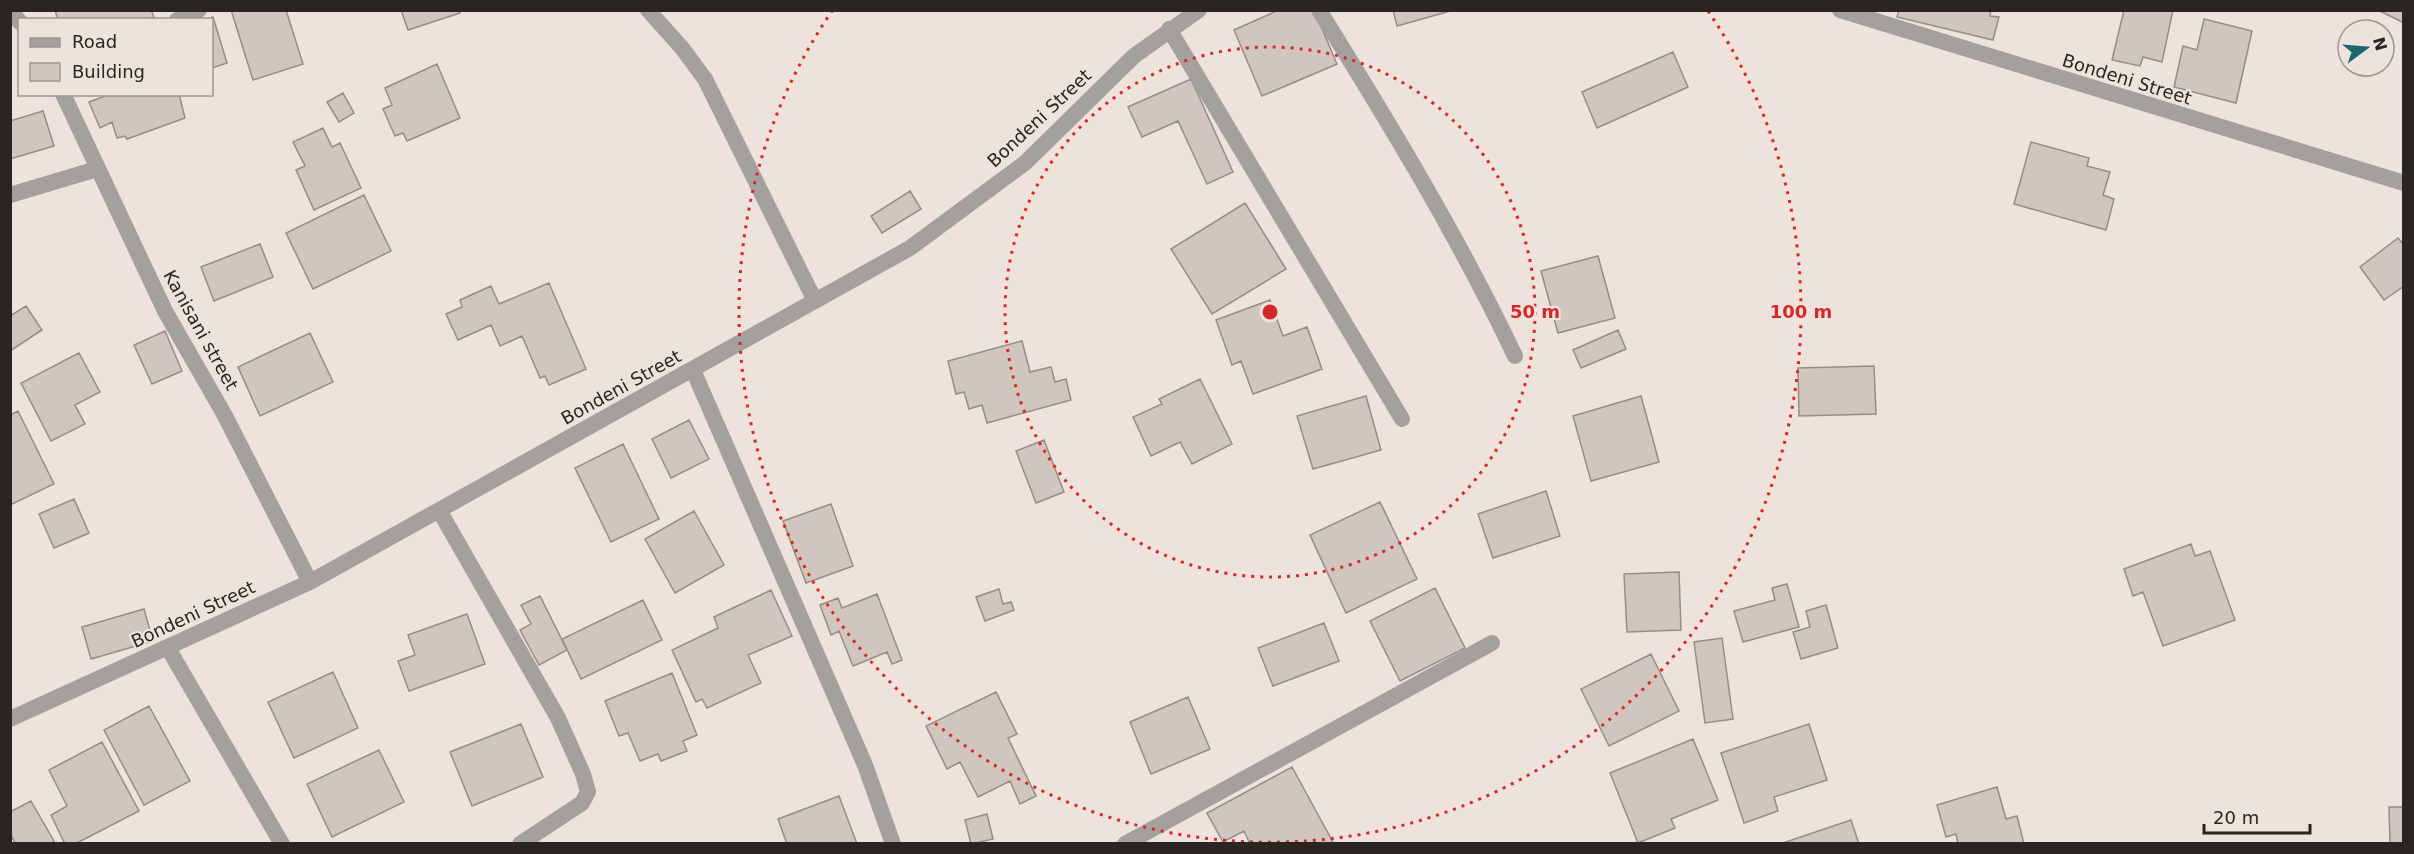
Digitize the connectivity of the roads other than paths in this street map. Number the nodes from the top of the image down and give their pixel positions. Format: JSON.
{"nodes":[{"id":1,"x":199,"y":10,"type":"edge"},
{"id":2,"x":648,"y":10,"type":"edge"},
{"id":3,"x":1199,"y":10,"type":"edge"},
{"id":4,"x":1319,"y":10,"type":"edge"},
{"id":5,"x":1840,"y":10,"type":"edge"},
{"id":6,"x":181,"y":18,"type":"edge"},
{"id":7,"x":1170,"y":29,"type":"junction"},
{"id":8,"x":64,"y":96,"type":"edge"},
{"id":9,"x":97,"y":168,"type":"junction"},
{"id":10,"x":2403,"y":183,"type":"edge"},
{"id":11,"x":10,"y":195,"type":"edge"},
{"id":12,"x":815,"y":301,"type":"junction"},
{"id":13,"x":1515,"y":356,"type":"dead end"},
{"id":14,"x":693,"y":370,"type":"junction"},
{"id":15,"x":1402,"y":418,"type":"dead end"},
{"id":16,"x":439,"y":510,"type":"junction"},
{"id":17,"x":310,"y":582,"type":"junction"},
{"id":18,"x":1492,"y":644,"type":"dead end"},
{"id":19,"x":168,"y":648,"type":"junction"},
{"id":20,"x":10,"y":719,"type":"edge"},
{"id":21,"x":282,"y":843,"type":"edge"},
{"id":22,"x":520,"y":843,"type":"edge"},
{"id":23,"x":893,"y":843,"type":"edge"},
{"id":24,"x":1125,"y":843,"type":"edge"}],
"edges":[{"from":1,"to":6,"type":"street"},
{"from":2,"to":12,"type":"street"},
{"from":3,"to":7,"type":"street","name":"Bondeni Street"},
{"from":4,"to":13,"type":"street"},
{"from":5,"to":10,"type":"street","name":"Bondeni Street"},
{"from":7,"to":12,"type":"street","name":"Bondeni Street"},
{"from":7,"to":15,"type":"street"},
{"from":8,"to":9,"type":"street","name":"Kanisani street"},
{"from":9,"to":11,"type":"street"},
{"from":9,"to":17,"type":"street","name":"Kanisani street"},
{"from":12,"to":14,"type":"street","name":"Bondeni Street"},
{"from":14,"to":16,"type":"street","name":"Bondeni Street"},
{"from":14,"to":23,"type":"street"},
{"from":16,"to":17,"type":"street","name":"Bondeni Street"},
{"from":16,"to":22,"type":"street"},
{"from":17,"to":19,"type":"street","name":"Bondeni Street"},
{"from":18,"to":24,"type":"street"},
{"from":19,"to":20,"type":"street","name":"Bondeni Street"},
{"from":19,"to":21,"type":"street"}]}
